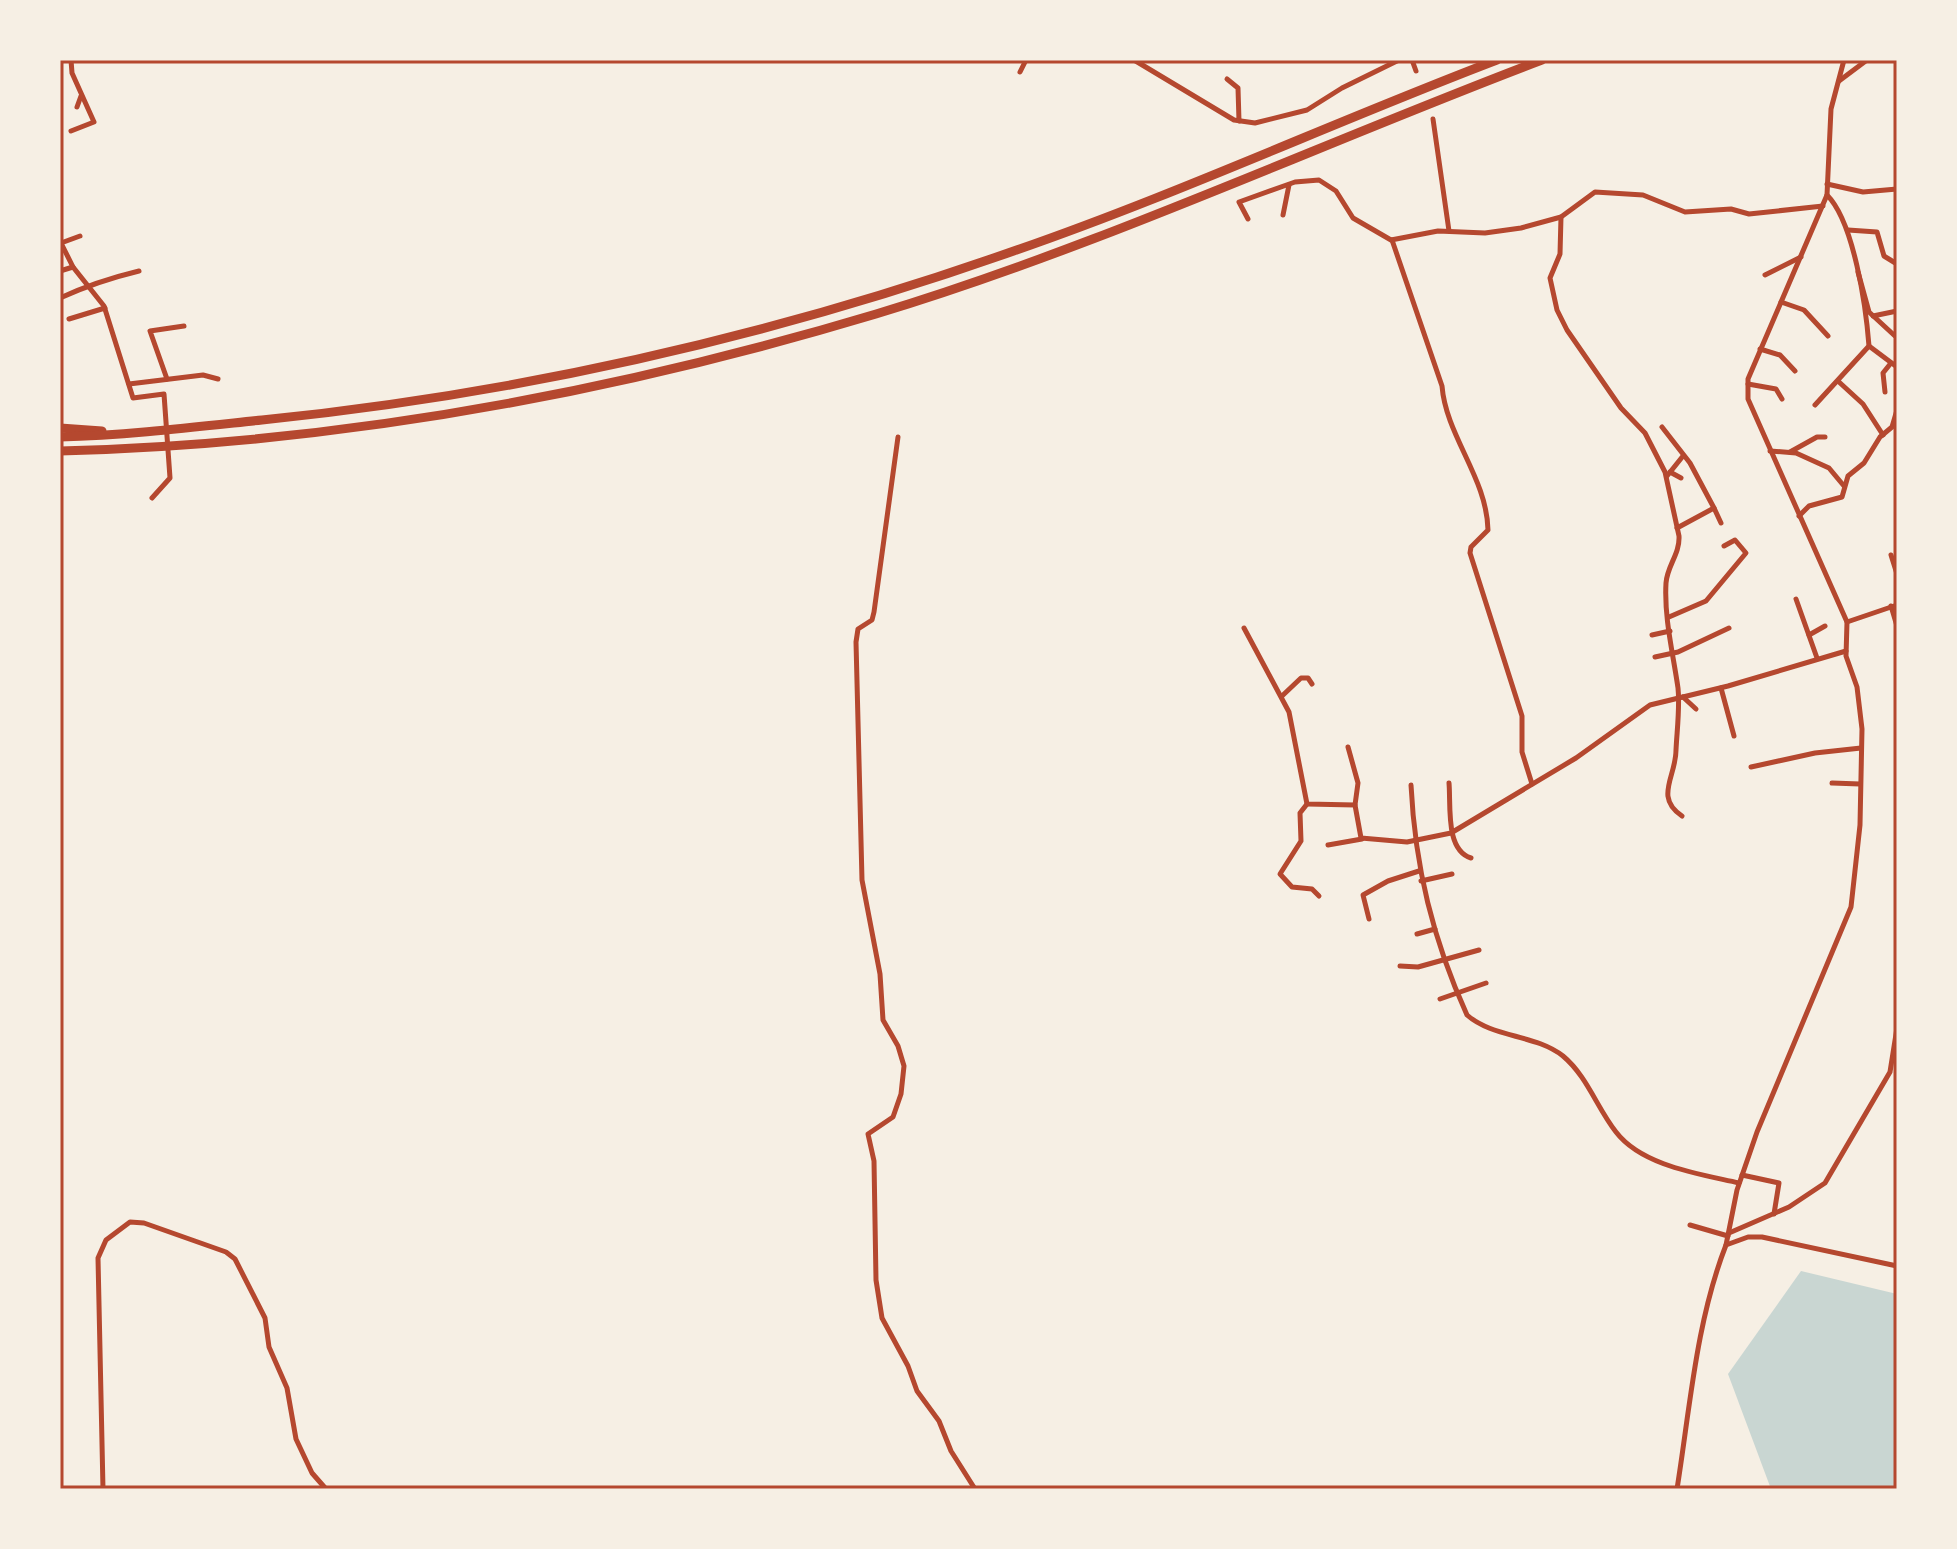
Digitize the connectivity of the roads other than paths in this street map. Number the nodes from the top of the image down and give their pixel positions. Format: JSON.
{"nodes":[{"id":1,"x":71,"y":60,"type":"edge"},
{"id":2,"x":1026,"y":60,"type":"edge"},
{"id":3,"x":1134,"y":60,"type":"edge"},
{"id":4,"x":1399,"y":60,"type":"edge"},
{"id":5,"x":1412,"y":60,"type":"edge"},
{"id":6,"x":1497,"y":60,"type":"edge"},
{"id":7,"x":1542,"y":60,"type":"edge"},
{"id":8,"x":1844,"y":60,"type":"edge"},
{"id":9,"x":1867,"y":60,"type":"edge"},
{"id":10,"x":1416,"y":71,"type":"dead end"},
{"id":11,"x":1020,"y":72,"type":"dead end"},
{"id":12,"x":1227,"y":79,"type":"dead end"},
{"id":13,"x":1838,"y":81,"type":"junction"},
{"id":14,"x":82,"y":95,"type":"junction"},
{"id":15,"x":77,"y":107,"type":"dead end"},
{"id":16,"x":1433,"y":119,"type":"dead end"},
{"id":17,"x":1239,"y":121,"type":"junction"},
{"id":18,"x":71,"y":131,"type":"dead end"},
{"id":19,"x":1289,"y":184,"type":"junction"},
{"id":20,"x":1827,"y":184,"type":"junction"},
{"id":21,"x":1897,"y":189,"type":"edge"},
{"id":22,"x":1827,"y":195,"type":"junction"},
{"id":23,"x":1823,"y":206,"type":"junction"},
{"id":24,"x":1283,"y":215,"type":"dead end"},
{"id":25,"x":1561,"y":217,"type":"junction"},
{"id":26,"x":1248,"y":219,"type":"dead end"},
{"id":27,"x":1848,"y":230,"type":"junction"},
{"id":28,"x":1449,"y":231,"type":"junction"},
{"id":29,"x":80,"y":236,"type":"dead end"},
{"id":30,"x":1392,"y":240,"type":"junction"},
{"id":31,"x":60,"y":242,"type":"edge"},
{"id":32,"x":1802,"y":257,"type":"junction"},
{"id":33,"x":1897,"y":264,"type":"edge"},
{"id":34,"x":73,"y":267,"type":"junction"},
{"id":35,"x":60,"y":271,"type":"edge"},
{"id":36,"x":139,"y":271,"type":"dead end"},
{"id":37,"x":1858,"y":271,"type":"junction"},
{"id":38,"x":1765,"y":275,"type":"dead end"},
{"id":39,"x":86,"y":286,"type":"junction"},
{"id":40,"x":60,"y":298,"type":"edge"},
{"id":41,"x":1781,"y":302,"type":"junction"},
{"id":42,"x":105,"y":308,"type":"junction"},
{"id":43,"x":1897,"y":311,"type":"edge"},
{"id":44,"x":1872,"y":316,"type":"junction"},
{"id":45,"x":69,"y":319,"type":"dead end"},
{"id":46,"x":184,"y":326,"type":"dead end"},
{"id":47,"x":1828,"y":336,"type":"dead end"},
{"id":48,"x":1895,"y":336,"type":"edge"},
{"id":49,"x":1869,"y":346,"type":"junction"},
{"id":50,"x":1760,"y":349,"type":"junction"},
{"id":51,"x":1894,"y":365,"type":"edge"},
{"id":52,"x":1795,"y":371,"type":"dead end"},
{"id":53,"x":167,"y":379,"type":"junction"},
{"id":54,"x":218,"y":379,"type":"dead end"},
{"id":55,"x":1839,"y":382,"type":"junction"},
{"id":56,"x":129,"y":384,"type":"junction"},
{"id":57,"x":1748,"y":384,"type":"junction"},
{"id":58,"x":1885,"y":392,"type":"dead end"},
{"id":59,"x":1782,"y":399,"type":"dead end"},
{"id":60,"x":1815,"y":405,"type":"dead end"},
{"id":61,"x":1897,"y":410,"type":"edge"},
{"id":62,"x":1662,"y":427,"type":"dead end"},
{"id":63,"x":60,"y":428,"type":"edge"},
{"id":64,"x":129,"y":434,"type":"junction"},
{"id":65,"x":1883,"y":435,"type":"junction"},
{"id":66,"x":60,"y":437,"type":"edge"},
{"id":67,"x":898,"y":437,"type":"dead end"},
{"id":68,"x":1825,"y":437,"type":"dead end"},
{"id":69,"x":60,"y":451,"type":"edge"},
{"id":70,"x":1770,"y":451,"type":"junction"},
{"id":71,"x":1789,"y":453,"type":"junction"},
{"id":72,"x":1683,"y":456,"type":"junction"},
{"id":73,"x":1668,"y":474,"type":"junction"},
{"id":74,"x":1681,"y":478,"type":"dead end"},
{"id":75,"x":1844,"y":486,"type":"junction"},
{"id":76,"x":152,"y":498,"type":"dead end"},
{"id":77,"x":1714,"y":508,"type":"junction"},
{"id":78,"x":1799,"y":516,"type":"junction"},
{"id":79,"x":1721,"y":523,"type":"dead end"},
{"id":80,"x":1677,"y":528,"type":"junction"},
{"id":81,"x":1724,"y":546,"type":"dead end"},
{"id":82,"x":1891,"y":555,"type":"dead end"},
{"id":83,"x":1897,"y":574,"type":"edge"},
{"id":84,"x":1796,"y":599,"type":"dead end"},
{"id":85,"x":1894,"y":605,"type":"edge"},
{"id":86,"x":1669,"y":617,"type":"junction"},
{"id":87,"x":1847,"y":622,"type":"junction"},
{"id":88,"x":1825,"y":626,"type":"dead end"},
{"id":89,"x":1897,"y":626,"type":"edge"},
{"id":90,"x":1244,"y":628,"type":"dead end"},
{"id":91,"x":1729,"y":628,"type":"dead end"},
{"id":92,"x":1670,"y":631,"type":"junction"},
{"id":93,"x":1652,"y":635,"type":"dead end"},
{"id":94,"x":1809,"y":635,"type":"junction"},
{"id":95,"x":1846,"y":651,"type":"junction"},
{"id":96,"x":1670,"y":655,"type":"junction"},
{"id":97,"x":1655,"y":657,"type":"dead end"},
{"id":98,"x":1817,"y":658,"type":"junction"},
{"id":99,"x":1312,"y":684,"type":"dead end"},
{"id":100,"x":1721,"y":688,"type":"junction"},
{"id":101,"x":1282,"y":696,"type":"junction"},
{"id":102,"x":1680,"y":697,"type":"junction"},
{"id":103,"x":1696,"y":709,"type":"dead end"},
{"id":104,"x":1734,"y":736,"type":"dead end"},
{"id":105,"x":1348,"y":747,"type":"dead end"},
{"id":106,"x":1861,"y":748,"type":"junction"},
{"id":107,"x":1751,"y":767,"type":"dead end"},
{"id":108,"x":1449,"y":783,"type":"dead end"},
{"id":109,"x":1832,"y":783,"type":"dead end"},
{"id":110,"x":1532,"y":784,"type":"junction"},
{"id":111,"x":1860,"y":784,"type":"junction"},
{"id":112,"x":1411,"y":785,"type":"dead end"},
{"id":113,"x":1307,"y":804,"type":"junction"},
{"id":114,"x":1355,"y":805,"type":"junction"},
{"id":115,"x":1682,"y":816,"type":"dead end"},
{"id":116,"x":1453,"y":833,"type":"junction"},
{"id":117,"x":1362,"y":839,"type":"junction"},
{"id":118,"x":1414,"y":842,"type":"junction"},
{"id":119,"x":1328,"y":845,"type":"dead end"},
{"id":120,"x":1471,"y":858,"type":"dead end"},
{"id":121,"x":1419,"y":871,"type":"junction"},
{"id":122,"x":1452,"y":874,"type":"dead end"},
{"id":123,"x":1421,"y":881,"type":"junction"},
{"id":124,"x":1319,"y":896,"type":"dead end"},
{"id":125,"x":1369,"y":919,"type":"dead end"},
{"id":126,"x":1435,"y":929,"type":"junction"},
{"id":127,"x":1417,"y":934,"type":"dead end"},
{"id":128,"x":1479,"y":950,"type":"dead end"},
{"id":129,"x":1446,"y":960,"type":"junction"},
{"id":130,"x":1400,"y":966,"type":"dead end"},
{"id":131,"x":1486,"y":983,"type":"dead end"},
{"id":132,"x":1458,"y":994,"type":"junction"},
{"id":133,"x":1440,"y":999,"type":"dead end"},
{"id":134,"x":1897,"y":1028,"type":"edge"},
{"id":135,"x":1742,"y":1175,"type":"junction"},
{"id":136,"x":1739,"y":1183,"type":"junction"},
{"id":137,"x":1774,"y":1214,"type":"junction"},
{"id":138,"x":1690,"y":1225,"type":"dead end"},
{"id":139,"x":1728,"y":1235,"type":"junction"},
{"id":140,"x":1726,"y":1245,"type":"junction"},
{"id":141,"x":1897,"y":1266,"type":"edge"},
{"id":142,"x":103,"y":1489,"type":"edge"},
{"id":143,"x":326,"y":1489,"type":"edge"},
{"id":144,"x":975,"y":1489,"type":"edge"},
{"id":145,"x":1677,"y":1489,"type":"edge"}],
"edges":[{"from":1,"to":14,"type":"street"},
{"from":2,"to":11,"type":"street"},
{"from":3,"to":17,"type":"street"},
{"from":4,"to":17,"type":"street"},
{"from":5,"to":10,"type":"street"},
{"from":6,"to":64,"type":"highway"},
{"from":7,"to":69,"type":"highway"},
{"from":8,"to":13,"type":"street"},
{"from":9,"to":13,"type":"street"},
{"from":12,"to":17,"type":"street"},
{"from":13,"to":20,"type":"street"},
{"from":14,"to":15,"type":"street"},
{"from":14,"to":18,"type":"street"},
{"from":16,"to":28,"type":"street"},
{"from":19,"to":24,"type":"street"},
{"from":19,"to":26,"type":"street"},
{"from":19,"to":30,"type":"street"},
{"from":20,"to":21,"type":"street"},
{"from":20,"to":22,"type":"street"},
{"from":22,"to":23,"type":"street"},
{"from":22,"to":27,"type":"street"},
{"from":23,"to":25,"type":"street"},
{"from":23,"to":32,"type":"street"},
{"from":25,"to":28,"type":"street"},
{"from":25,"to":73,"type":"street"},
{"from":27,"to":33,"type":"street"},
{"from":27,"to":37,"type":"street"},
{"from":28,"to":30,"type":"street"},
{"from":29,"to":31,"type":"street"},
{"from":30,"to":110,"type":"street"},
{"from":31,"to":34,"type":"street"},
{"from":32,"to":38,"type":"street"},
{"from":32,"to":41,"type":"street"},
{"from":34,"to":35,"type":"street"},
{"from":34,"to":39,"type":"street"},
{"from":36,"to":39,"type":"street"},
{"from":37,"to":44,"type":"street"},
{"from":37,"to":49,"type":"street"},
{"from":39,"to":40,"type":"street"},
{"from":39,"to":42,"type":"street"},
{"from":41,"to":47,"type":"street"},
{"from":41,"to":50,"type":"street"},
{"from":42,"to":45,"type":"street"},
{"from":42,"to":56,"type":"street"},
{"from":43,"to":44,"type":"street"},
{"from":44,"to":48,"type":"street"},
{"from":46,"to":53,"type":"street"},
{"from":49,"to":51,"type":"street"},
{"from":49,"to":55,"type":"street"},
{"from":50,"to":52,"type":"street"},
{"from":50,"to":57,"type":"street"},
{"from":51,"to":58,"type":"street"},
{"from":53,"to":54,"type":"street"},
{"from":53,"to":56,"type":"street"},
{"from":55,"to":60,"type":"street"},
{"from":55,"to":65,"type":"street"},
{"from":56,"to":76,"type":"street"},
{"from":57,"to":59,"type":"street"},
{"from":57,"to":70,"type":"street"},
{"from":61,"to":65,"type":"street"},
{"from":62,"to":72,"type":"street"},
{"from":63,"to":64,"type":"highway"},
{"from":64,"to":66,"type":"highway"},
{"from":65,"to":75,"type":"street"},
{"from":67,"to":144,"type":"street"},
{"from":68,"to":71,"type":"street"},
{"from":70,"to":71,"type":"street"},
{"from":70,"to":78,"type":"street"},
{"from":71,"to":75,"type":"street"},
{"from":72,"to":73,"type":"street"},
{"from":72,"to":77,"type":"street"},
{"from":73,"to":74,"type":"street"},
{"from":73,"to":80,"type":"street"},
{"from":75,"to":78,"type":"street"},
{"from":77,"to":79,"type":"street"},
{"from":77,"to":80,"type":"street"},
{"from":78,"to":87,"type":"street"},
{"from":80,"to":86,"type":"street"},
{"from":81,"to":86,"type":"street"},
{"from":82,"to":83,"type":"street"},
{"from":84,"to":94,"type":"street"},
{"from":85,"to":87,"type":"street"},
{"from":85,"to":89,"type":"street"},
{"from":86,"to":92,"type":"street"},
{"from":87,"to":95,"type":"street"},
{"from":88,"to":94,"type":"street"},
{"from":90,"to":101,"type":"street"},
{"from":91,"to":96,"type":"street"},
{"from":92,"to":93,"type":"street"},
{"from":92,"to":96,"type":"street"},
{"from":94,"to":98,"type":"street"},
{"from":95,"to":98,"type":"street"},
{"from":95,"to":106,"type":"street"},
{"from":96,"to":97,"type":"street"},
{"from":96,"to":102,"type":"street"},
{"from":98,"to":100,"type":"street"},
{"from":99,"to":101,"type":"street"},
{"from":100,"to":102,"type":"street"},
{"from":100,"to":104,"type":"street"},
{"from":101,"to":113,"type":"street"},
{"from":102,"to":103,"type":"street"},
{"from":102,"to":110,"type":"street"},
{"from":102,"to":115,"type":"street"},
{"from":105,"to":114,"type":"street"},
{"from":106,"to":107,"type":"street"},
{"from":106,"to":111,"type":"street"},
{"from":108,"to":116,"type":"street"},
{"from":109,"to":111,"type":"street"},
{"from":110,"to":116,"type":"street"},
{"from":111,"to":135,"type":"street"},
{"from":112,"to":118,"type":"street"},
{"from":113,"to":114,"type":"street"},
{"from":113,"to":124,"type":"street"},
{"from":114,"to":117,"type":"street"},
{"from":116,"to":118,"type":"street"},
{"from":116,"to":120,"type":"street"},
{"from":117,"to":118,"type":"street"},
{"from":117,"to":119,"type":"street"},
{"from":118,"to":121,"type":"street"},
{"from":121,"to":123,"type":"street"},
{"from":121,"to":125,"type":"street"},
{"from":122,"to":123,"type":"street"},
{"from":123,"to":126,"type":"street"},
{"from":126,"to":127,"type":"street"},
{"from":126,"to":129,"type":"street"},
{"from":128,"to":129,"type":"street"},
{"from":129,"to":130,"type":"street"},
{"from":129,"to":132,"type":"street"},
{"from":131,"to":132,"type":"street"},
{"from":132,"to":133,"type":"street"},
{"from":132,"to":136,"type":"street"},
{"from":134,"to":137,"type":"street"},
{"from":135,"to":136,"type":"street"},
{"from":135,"to":137,"type":"street"},
{"from":136,"to":139,"type":"street"},
{"from":137,"to":139,"type":"street"},
{"from":138,"to":139,"type":"street"},
{"from":139,"to":140,"type":"street"},
{"from":140,"to":141,"type":"street"},
{"from":140,"to":145,"type":"street"},
{"from":142,"to":143,"type":"street"}]}
